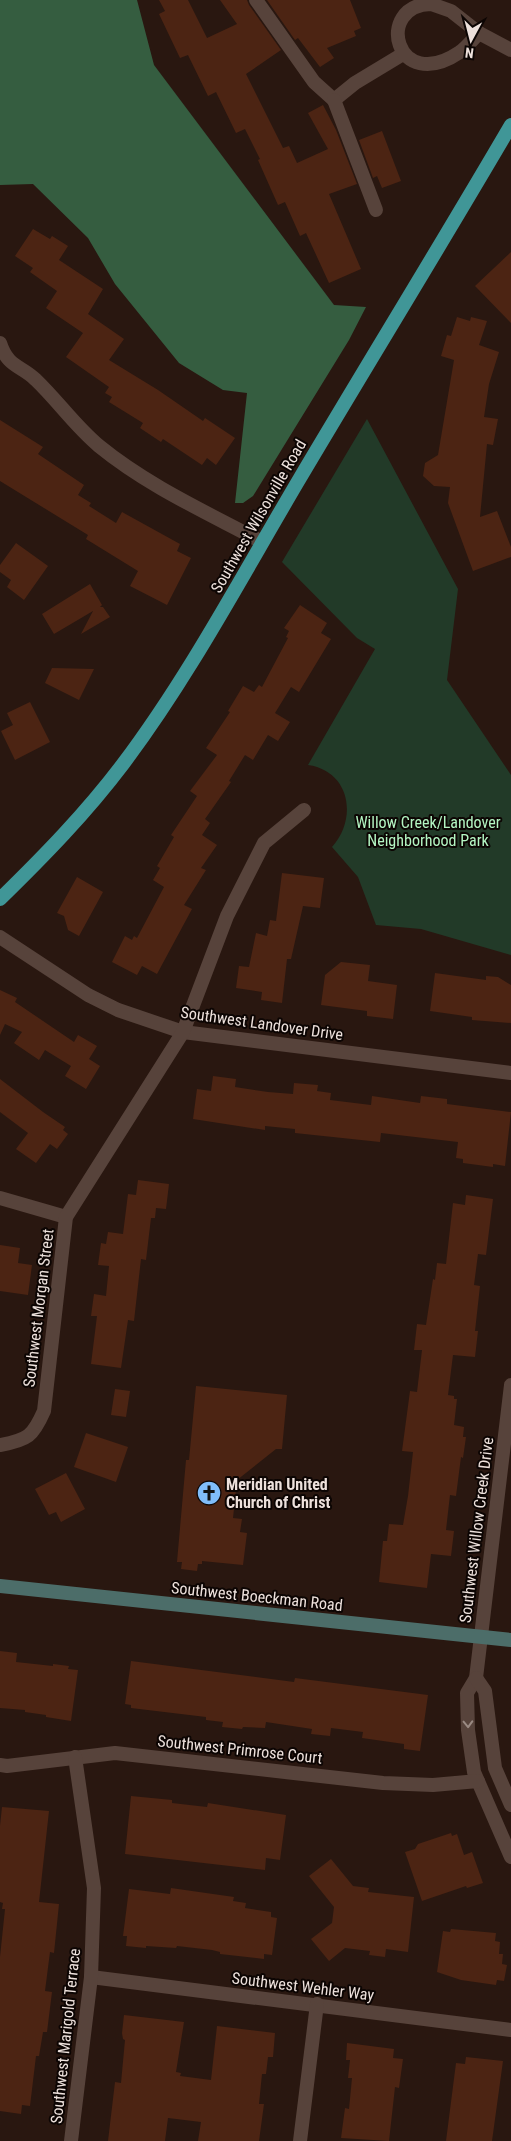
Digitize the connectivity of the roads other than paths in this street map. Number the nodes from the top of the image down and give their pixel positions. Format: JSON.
{"nodes":[{"id":1,"x":256,"y":0,"type":"edge"},
{"id":2,"x":479,"y":33,"type":"junction"},
{"id":3,"x":511,"y":50,"type":"edge"},
{"id":4,"x":403,"y":54,"type":"junction"},
{"id":5,"x":334,"y":100,"type":"junction"},
{"id":6,"x":511,"y":125,"type":"edge"},
{"id":7,"x":376,"y":210,"type":"dead end"},
{"id":8,"x":0,"y":343,"type":"edge"},
{"id":9,"x":262,"y":542,"type":"junction"},
{"id":10,"x":304,"y":810,"type":"dead end"},
{"id":11,"x":0,"y":899,"type":"edge"},
{"id":12,"x":0,"y":937,"type":"edge"},
{"id":13,"x":183,"y":1032,"type":"junction"},
{"id":14,"x":511,"y":1073,"type":"edge"},
{"id":15,"x":0,"y":1198,"type":"edge"},
{"id":16,"x":66,"y":1217,"type":"junction"},
{"id":17,"x":511,"y":1385,"type":"edge"},
{"id":18,"x":0,"y":1445,"type":"edge"},
{"id":19,"x":0,"y":1586,"type":"edge"},
{"id":20,"x":480,"y":1637,"type":"junction"},
{"id":21,"x":511,"y":1640,"type":"edge"},
{"id":22,"x":476,"y":1678,"type":"junction"},
{"id":23,"x":76,"y":1756,"type":"junction"},
{"id":24,"x":0,"y":1765,"type":"edge"},
{"id":25,"x":478,"y":1781,"type":"junction"},
{"id":26,"x":511,"y":1805,"type":"edge"},
{"id":27,"x":511,"y":1857,"type":"edge"},
{"id":28,"x":92,"y":1977,"type":"junction"},
{"id":29,"x":317,"y":2004,"type":"junction"},
{"id":30,"x":511,"y":2030,"type":"edge"},
{"id":31,"x":71,"y":2141,"type":"edge"},
{"id":32,"x":300,"y":2141,"type":"edge"}],
"edges":[{"from":1,"to":5,"type":"street"},
{"from":2,"to":3,"type":"street"},
{"from":2,"to":4,"type":"street"},
{"from":2,"to":4,"type":"street"},
{"from":4,"to":5,"type":"street"},
{"from":5,"to":7,"type":"street"},
{"from":6,"to":9,"type":"main road","name":"Southwest Wilsonville Road"},
{"from":8,"to":9,"type":"street"},
{"from":9,"to":11,"type":"main road","name":"Southwest Wilsonville Road"},
{"from":10,"to":13,"type":"street","name":"Southwest Morgan Street"},
{"from":12,"to":13,"type":"street","name":"Southwest Landover Drive"},
{"from":13,"to":14,"type":"street","name":"Southwest Landover Drive"},
{"from":13,"to":16,"type":"street","name":"Southwest Morgan Street"},
{"from":15,"to":16,"type":"street"},
{"from":16,"to":18,"type":"street","name":"Southwest Morgan Street"},
{"from":17,"to":20,"type":"street","name":"Southwest Willow Creek Drive"},
{"from":19,"to":20,"type":"main road","name":"Southwest Boeckman Road"},
{"from":20,"to":21,"type":"main road","name":"Southwest Boeckman Road"},
{"from":20,"to":22,"type":"street","name":"Southwest Willow Creek Drive"},
{"from":22,"to":25,"type":"street","name":"Southwest Willow Creek Drive","one_way":true},
{"from":22,"to":26,"type":"street"},
{"from":23,"to":24,"type":"street","name":"Southwest Primrose Court"},
{"from":23,"to":25,"type":"street","name":"Southwest Primrose Court"},
{"from":23,"to":28,"type":"street","name":"Southwest Marigold Terrace"},
{"from":25,"to":27,"type":"street","name":"Southwest Willow Creek Drive"},
{"from":28,"to":29,"type":"street","name":"Southwest Wehler Way"},
{"from":28,"to":31,"type":"street","name":"Southwest Marigold Terrace"},
{"from":29,"to":30,"type":"street","name":"Southwest Wehler Way"},
{"from":29,"to":32,"type":"street"}]}
